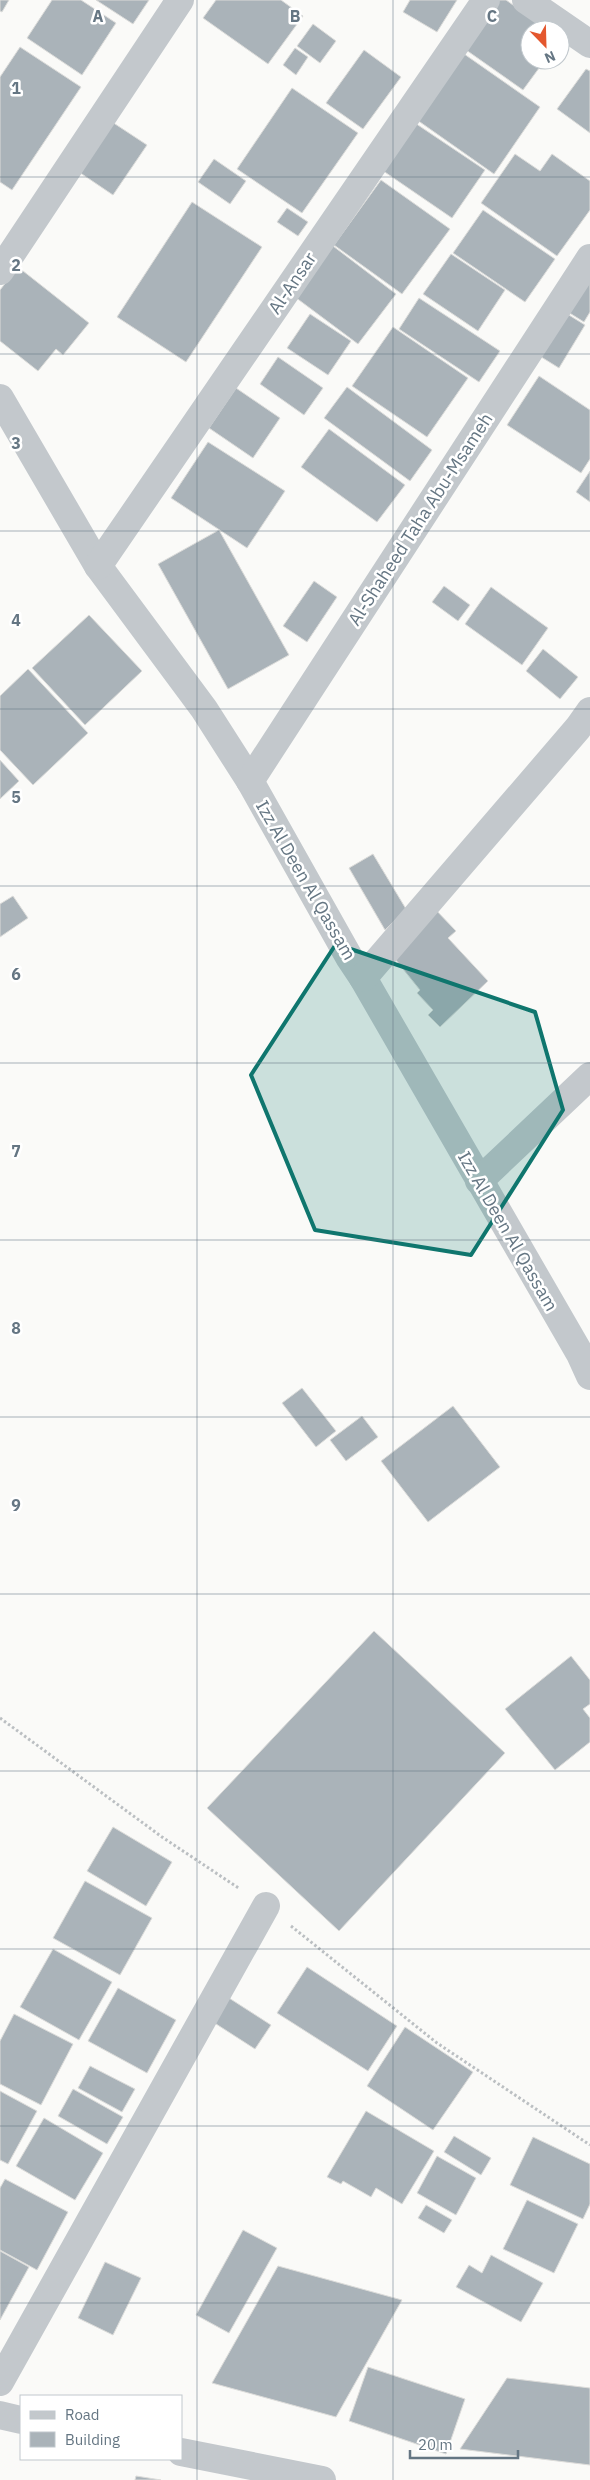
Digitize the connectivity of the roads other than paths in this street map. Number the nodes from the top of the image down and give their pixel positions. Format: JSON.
{"nodes":[{"id":1,"x":180,"y":0,"type":"edge"},
{"id":2,"x":486,"y":0,"type":"edge"},
{"id":3,"x":526,"y":0,"type":"edge"},
{"id":4,"x":590,"y":44,"type":"edge"},
{"id":5,"x":590,"y":258,"type":"edge"},
{"id":6,"x":0,"y":271,"type":"edge"},
{"id":7,"x":0,"y":398,"type":"edge"},
{"id":8,"x":98,"y":566,"type":"junction"},
{"id":9,"x":590,"y":711,"type":"edge"},
{"id":10,"x":250,"y":781,"type":"junction"},
{"id":11,"x":363,"y":978,"type":"junction"},
{"id":12,"x":590,"y":1076,"type":"edge"},
{"id":13,"x":479,"y":1181,"type":"junction"},
{"id":14,"x":590,"y":1376,"type":"edge"},
{"id":15,"x":266,"y":1906,"type":"road end"},
{"id":16,"x":0,"y":2382,"type":"edge"},
{"id":17,"x":0,"y":2415,"type":"edge"},
{"id":18,"x":20,"y":2420,"type":"edge"},
{"id":19,"x":182,"y":2452,"type":"edge"},
{"id":20,"x":322,"y":2480,"type":"edge"}],
"edges":[{"from":1,"to":6,"type":"street"},
{"from":2,"to":8,"type":"street","name":"Al-Ansar"},
{"from":3,"to":4,"type":"street"},
{"from":5,"to":10,"type":"street","name":"Al-Shaheed Taha Abu-Msameh"},
{"from":7,"to":8,"type":"street","name":"Izz Al Deen Al Qassam"},
{"from":8,"to":10,"type":"street","name":"Izz Al Deen Al Qassam"},
{"from":9,"to":11,"type":"street"},
{"from":10,"to":11,"type":"street","name":"Izz Al Deen Al Qassam"},
{"from":11,"to":13,"type":"street","name":"Izz Al Deen Al Qassam"},
{"from":12,"to":13,"type":"street"},
{"from":13,"to":14,"type":"street","name":"Izz Al Deen Al Qassam"},
{"from":15,"to":16,"type":"street"},
{"from":17,"to":18,"type":"street"},
{"from":19,"to":20,"type":"street"}]}
